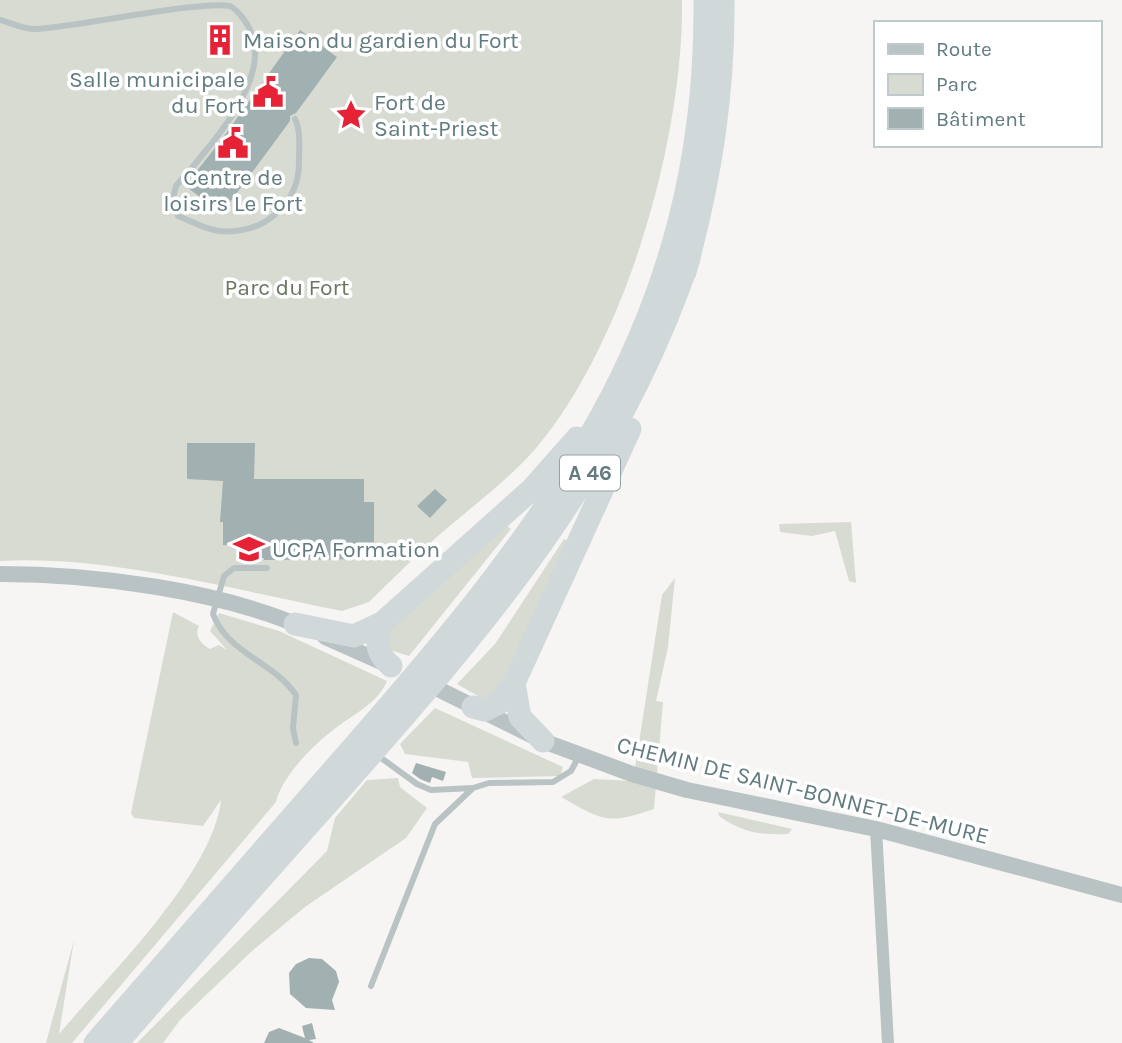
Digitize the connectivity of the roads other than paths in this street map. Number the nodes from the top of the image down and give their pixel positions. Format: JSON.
{"nodes":[{"id":1,"x":705,"y":0,"type":"edge"},
{"id":2,"x":723,"y":0,"type":"edge"},
{"id":3,"x":0,"y":20,"type":"edge"},
{"id":4,"x":295,"y":118,"type":"dead end"},
{"id":5,"x":689,"y":259,"type":"junction"},
{"id":6,"x":615,"y":391,"type":"junction"},
{"id":7,"x":267,"y":568,"type":"dead end"},
{"id":8,"x":0,"y":574,"type":"edge"},
{"id":9,"x":218,"y":600,"type":"junction"},
{"id":10,"x":382,"y":623,"type":"junction"},
{"id":11,"x":295,"y":624,"type":"junction"},
{"id":12,"x":441,"y":659,"type":"junction"},
{"id":13,"x":391,"y":666,"type":"junction"},
{"id":14,"x":514,"y":683,"type":"junction"},
{"id":15,"x":402,"y":705,"type":"junction"},
{"id":16,"x":472,"y":707,"type":"junction"},
{"id":17,"x":543,"y":741,"type":"junction"},
{"id":18,"x":296,"y":743,"type":"dead end"},
{"id":19,"x":372,"y":752,"type":"junction"},
{"id":20,"x":579,"y":756,"type":"junction"},
{"id":21,"x":473,"y":788,"type":"junction"},
{"id":22,"x":876,"y":829,"type":"junction"},
{"id":23,"x":1122,"y":895,"type":"edge"},
{"id":24,"x":371,"y":986,"type":"dead end"},
{"id":25,"x":95,"y":1043,"type":"edge"},
{"id":26,"x":117,"y":1043,"type":"edge"},
{"id":27,"x":888,"y":1043,"type":"edge"}],
"edges":[{"from":1,"to":6,"type":"highway","number":"A 46"},
{"from":2,"to":5,"type":"highway","number":"A 46"},
{"from":3,"to":4,"type":"lane"},
{"from":5,"to":12,"type":"highway","number":"A 46"},
{"from":5,"to":14,"type":"highway"},
{"from":6,"to":10,"type":"highway"},
{"from":6,"to":12,"type":"highway","number":"A 46"},
{"from":7,"to":9,"type":"lane"},
{"from":8,"to":9,"type":"street","name":"CHEMIN DE SAINT-BONNET-DE-MURE"},
{"from":9,"to":11,"type":"street","name":"CHEMIN DE SAINT-BONNET-DE-MURE"},
{"from":9,"to":18,"type":"lane"},
{"from":10,"to":11,"type":"highway"},
{"from":10,"to":13,"type":"highway"},
{"from":11,"to":13,"type":"street","name":"CHEMIN DE SAINT-BONNET-DE-MURE"},
{"from":12,"to":15,"type":"highway","number":"A 46"},
{"from":13,"to":16,"type":"street","name":"CHEMIN DE SAINT-BONNET-DE-MURE"},
{"from":14,"to":16,"type":"highway"},
{"from":14,"to":17,"type":"highway"},
{"from":15,"to":19,"type":"highway","number":"A 46"},
{"from":15,"to":25,"type":"highway","number":"A 46"},
{"from":16,"to":17,"type":"street","name":"CHEMIN DE SAINT-BONNET-DE-MURE"},
{"from":17,"to":20,"type":"street","name":"CHEMIN DE SAINT-BONNET-DE-MURE"},
{"from":19,"to":21,"type":"lane"},
{"from":19,"to":26,"type":"highway","number":"A 46"},
{"from":20,"to":21,"type":"lane"},
{"from":20,"to":22,"type":"street","name":"CHEMIN DE SAINT-BONNET-DE-MURE"},
{"from":21,"to":24,"type":"lane"},
{"from":22,"to":23,"type":"street","name":"CHEMIN DE SAINT-BONNET-DE-MURE"},
{"from":22,"to":27,"type":"street"}]}
